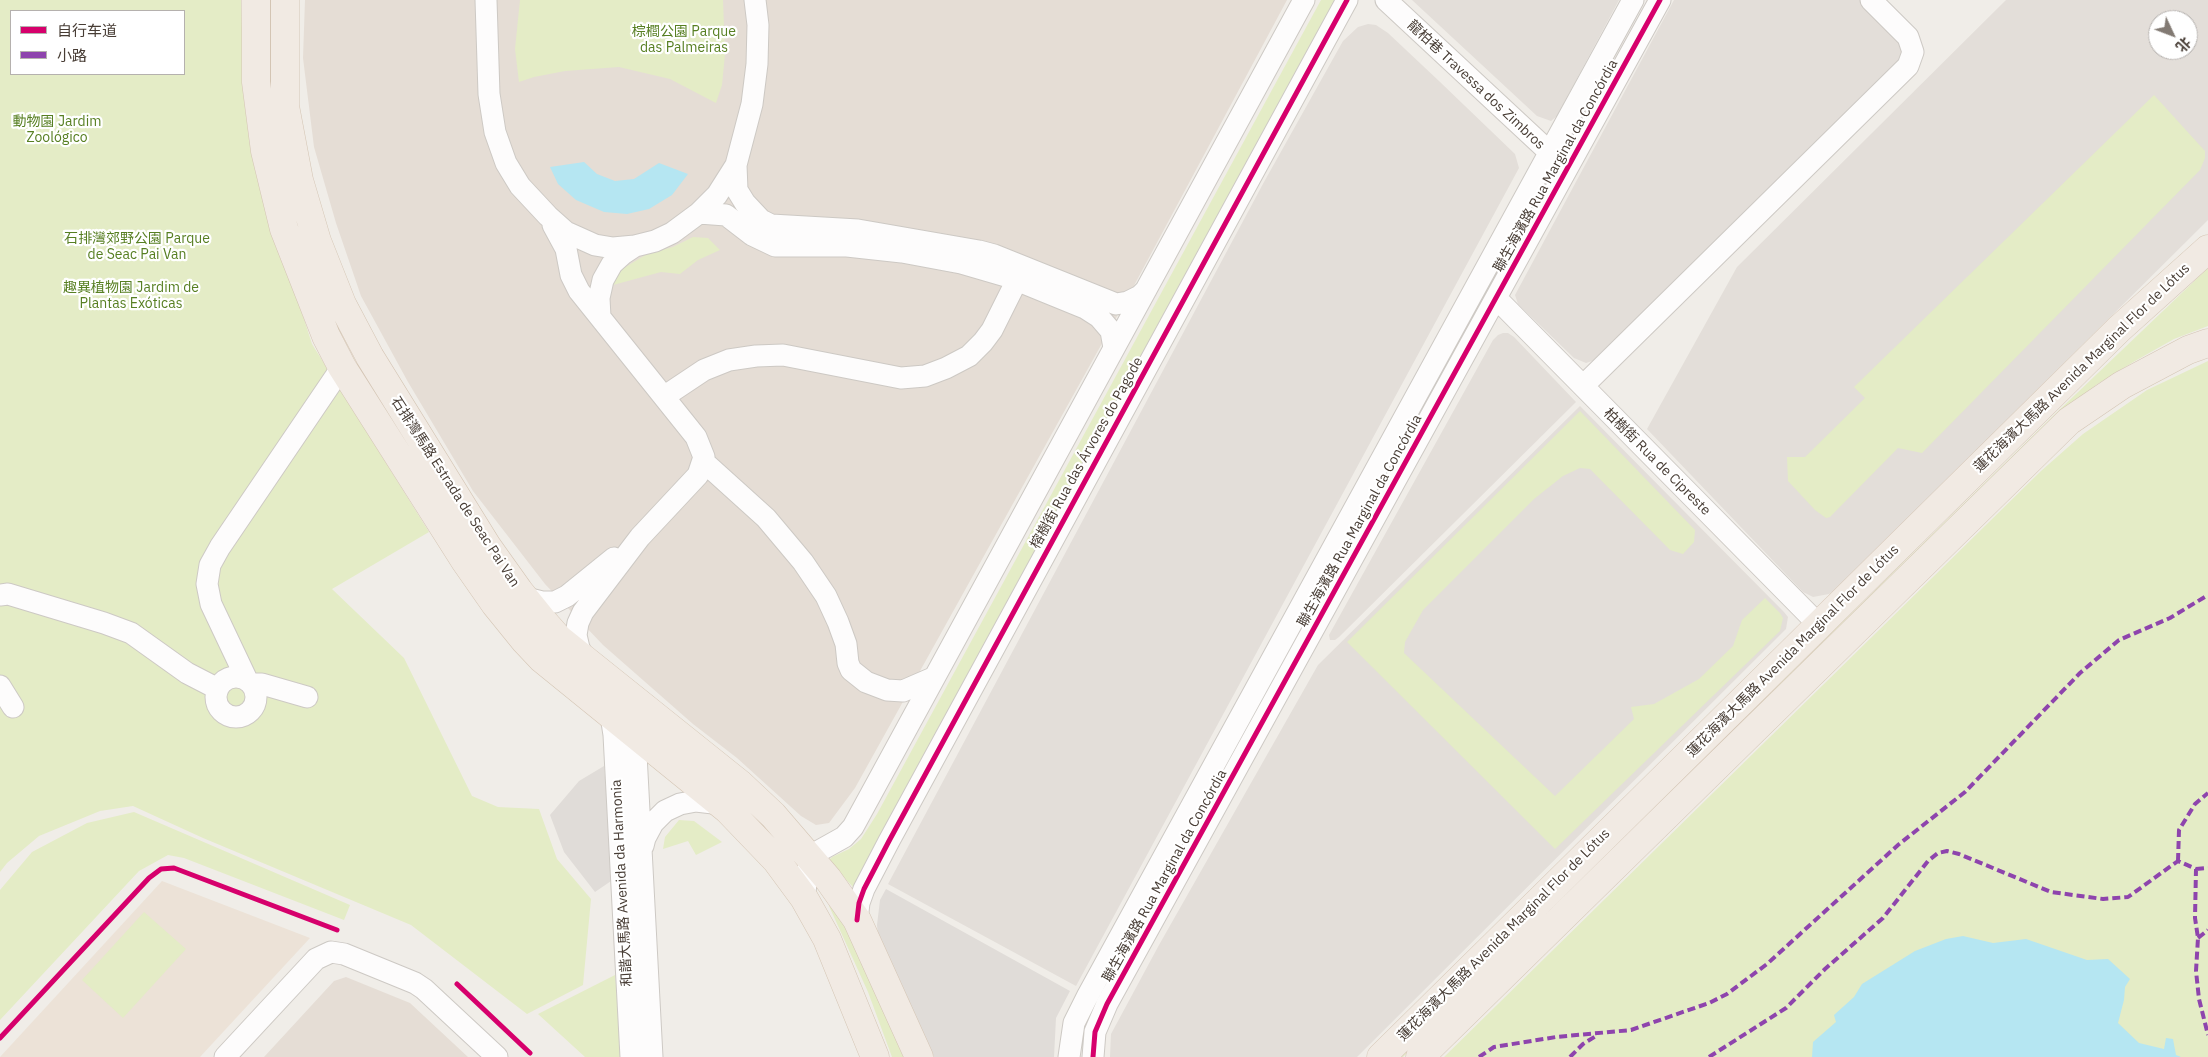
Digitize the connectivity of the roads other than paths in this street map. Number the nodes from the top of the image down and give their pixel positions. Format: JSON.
{"nodes":[{"id":1,"x":256,"y":0,"type":"edge"},
{"id":2,"x":285,"y":0,"type":"edge"},
{"id":3,"x":486,"y":0,"type":"edge"},
{"id":4,"x":755,"y":0,"type":"edge"},
{"id":5,"x":1304,"y":0,"type":"edge"},
{"id":6,"x":1347,"y":0,"type":"edge"},
{"id":7,"x":1386,"y":0,"type":"edge"},
{"id":8,"x":1633,"y":0,"type":"edge"},
{"id":9,"x":1660,"y":0,"type":"edge"},
{"id":10,"x":1871,"y":0,"type":"edge"},
{"id":11,"x":1550,"y":153,"type":"junction"},
{"id":12,"x":736,"y":165,"type":"junction"},
{"id":13,"x":1567,"y":169,"type":"junction"},
{"id":14,"x":699,"y":213,"type":"junction"},
{"id":15,"x":548,"y":216,"type":"junction"},
{"id":16,"x":635,"y":246,"type":"junction"},
{"id":17,"x":2208,"y":249,"type":"edge"},
{"id":18,"x":1017,"y":280,"type":"junction"},
{"id":19,"x":1146,"y":290,"type":"junction"},
{"id":20,"x":1496,"y":298,"type":"junction"},
{"id":21,"x":600,"y":317,"type":"junction"},
{"id":22,"x":2208,"y":343,"type":"edge"},
{"id":23,"x":1114,"y":348,"type":"junction"},
{"id":24,"x":342,"y":367,"type":"junction"},
{"id":25,"x":1583,"y":386,"type":"junction"},
{"id":26,"x":665,"y":396,"type":"junction"},
{"id":27,"x":704,"y":462,"type":"junction"},
{"id":28,"x":640,"y":537,"type":"junction"},
{"id":29,"x":519,"y":591,"type":"junction"},
{"id":30,"x":0,"y":595,"type":"edge"},
{"id":31,"x":1819,"y":625,"type":"junction"},
{"id":32,"x":585,"y":660,"type":"junction"},
{"id":33,"x":933,"y":678,"type":"junction"},
{"id":34,"x":249,"y":682,"type":"junction"},
{"id":35,"x":0,"y":686,"type":"edge"},
{"id":36,"x":218,"y":689,"type":"junction"},
{"id":37,"x":624,"y":691,"type":"junction"},
{"id":38,"x":307,"y":697,"type":"dead end"},
{"id":39,"x":13,"y":707,"type":"dead end"},
{"id":40,"x":604,"y":710,"type":"junction"},
{"id":41,"x":677,"y":734,"type":"junction"},
{"id":42,"x":635,"y":735,"type":"junction"},
{"id":43,"x":615,"y":765,"type":"junction"},
{"id":44,"x":728,"y":810,"type":"junction"},
{"id":45,"x":641,"y":854,"type":"junction"},
{"id":46,"x":810,"y":856,"type":"junction"},
{"id":47,"x":804,"y":898,"type":"junction"},
{"id":48,"x":857,"y":920,"type":"junction"},
{"id":49,"x":225,"y":1057,"type":"edge"},
{"id":50,"x":498,"y":1057,"type":"edge"},
{"id":51,"x":631,"y":1057,"type":"edge"},
{"id":52,"x":652,"y":1057,"type":"edge"},
{"id":53,"x":875,"y":1057,"type":"edge"},
{"id":54,"x":919,"y":1057,"type":"edge"},
{"id":55,"x":1069,"y":1057,"type":"edge"},
{"id":56,"x":1093,"y":1057,"type":"edge"},
{"id":57,"x":1381,"y":1057,"type":"edge"},
{"id":58,"x":1420,"y":1057,"type":"edge"}],
"edges":[{"from":1,"to":24,"type":"main road","name":"石排灣馬路 Estrada de Seac Pai Van"},
{"from":2,"to":29,"type":"main road","name":"石排灣馬路 Estrada de Seac Pai Van"},
{"from":3,"to":15,"type":"street"},
{"from":4,"to":12,"type":"street"},
{"from":5,"to":19,"type":"street","name":"榕樹街 Rua das Árvores do Pagode"},
{"from":6,"to":48,"type":"street","name":"榕樹街 Rua das Árvores do Pagode"},
{"from":7,"to":11,"type":"street","name":"龍柏巷 Travessa dos Zimbros"},
{"from":8,"to":11,"type":"street","name":"聯生海濱路 Rua Marginal da Concórdia"},
{"from":9,"to":13,"type":"street","name":"聯生海濱路 Rua Marginal da Concórdia"},
{"from":10,"to":25,"type":"street"},
{"from":11,"to":13,"type":"street","name":"龍柏巷 Travessa dos Zimbros"},
{"from":11,"to":55,"type":"street","name":"聯生海濱路 Rua Marginal da Concórdia"},
{"from":12,"to":14,"type":"street"},
{"from":12,"to":19,"type":"street"},
{"from":13,"to":20,"type":"street","name":"聯生海濱路 Rua Marginal da Concórdia"},
{"from":14,"to":16,"type":"street"},
{"from":14,"to":18,"type":"street"},
{"from":15,"to":16,"type":"street"},
{"from":15,"to":21,"type":"street"},
{"from":16,"to":21,"type":"street"},
{"from":17,"to":31,"type":"main road","name":"蓮花海濱大馬路 Avenida Marginal Flor de Lótus"},
{"from":18,"to":23,"type":"street"},
{"from":18,"to":26,"type":"street"},
{"from":19,"to":23,"type":"street","name":"榕樹街 Rua das Árvores do Pagode"},
{"from":20,"to":25,"type":"street","name":"柏樹街 Rua de Cipreste"},
{"from":20,"to":56,"type":"street","name":"聯生海濱路 Rua Marginal da Concórdia"},
{"from":21,"to":26,"type":"street"},
{"from":22,"to":58,"type":"main road","name":"蓮花海濱大馬路 Avenida Marginal Flor de Lótus"},
{"from":23,"to":33,"type":"street","name":"榕樹街 Rua das Árvores do Pagode"},
{"from":24,"to":34,"type":"street"},
{"from":24,"to":40,"type":"main road","name":"石排灣馬路 Estrada de Seac Pai Van"},
{"from":25,"to":31,"type":"street","name":"柏樹街 Rua de Cipreste"},
{"from":26,"to":27,"type":"street"},
{"from":27,"to":28,"type":"street"},
{"from":27,"to":33,"type":"street"},
{"from":28,"to":29,"type":"street"},
{"from":28,"to":32,"type":"street"},
{"from":29,"to":32,"type":"main road","name":"石排灣馬路 Estrada de Seac Pai Van"},
{"from":30,"to":36,"type":"street"},
{"from":31,"to":57,"type":"main road","name":"蓮花海濱大馬路 Avenida Marginal Flor de Lótus"},
{"from":32,"to":37,"type":"main road","name":"石排灣馬路 Estrada de Seac Pai Van"},
{"from":33,"to":46,"type":"street","name":"榕樹街 Rua das Árvores do Pagode"},
{"from":34,"to":36,"type":"street"},
{"from":34,"to":36,"type":"street"},
{"from":34,"to":38,"type":"street"},
{"from":35,"to":39,"type":"street"},
{"from":37,"to":41,"type":"main road","name":"石排灣馬路 Estrada de Seac Pai Van"},
{"from":37,"to":42,"type":"main road"},
{"from":40,"to":42,"type":"main road","name":"石排灣馬路 Estrada de Seac Pai Van"},
{"from":40,"to":43,"type":"street","name":"和諧大馬路 Avenida da Harmonia"},
{"from":41,"to":42,"type":"main road"},
{"from":41,"to":46,"type":"main road","name":"石排灣馬路 Estrada de Seac Pai Van"},
{"from":42,"to":43,"type":"street"},
{"from":42,"to":44,"type":"main road","name":"石排灣馬路 Estrada de Seac Pai Van"},
{"from":42,"to":45,"type":"street","name":"和諧大馬路 Avenida da Harmonia"},
{"from":43,"to":51,"type":"street","name":"和諧大馬路 Avenida da Harmonia"},
{"from":44,"to":45,"type":"street"},
{"from":44,"to":47,"type":"main road","name":"石排灣馬路 Estrada de Seac Pai Van"},
{"from":45,"to":52,"type":"street","name":"和諧大馬路 Avenida da Harmonia"},
{"from":46,"to":47,"type":"street"},
{"from":46,"to":48,"type":"main road","name":"石排灣馬路 Estrada de Seac Pai Van"},
{"from":47,"to":53,"type":"main road","name":"石排灣馬路 Estrada de Seac Pai Van"},
{"from":48,"to":54,"type":"main road","name":"石排灣馬路 Estrada de Seac Pai Van"},
{"from":49,"to":50,"type":"street"}]}
